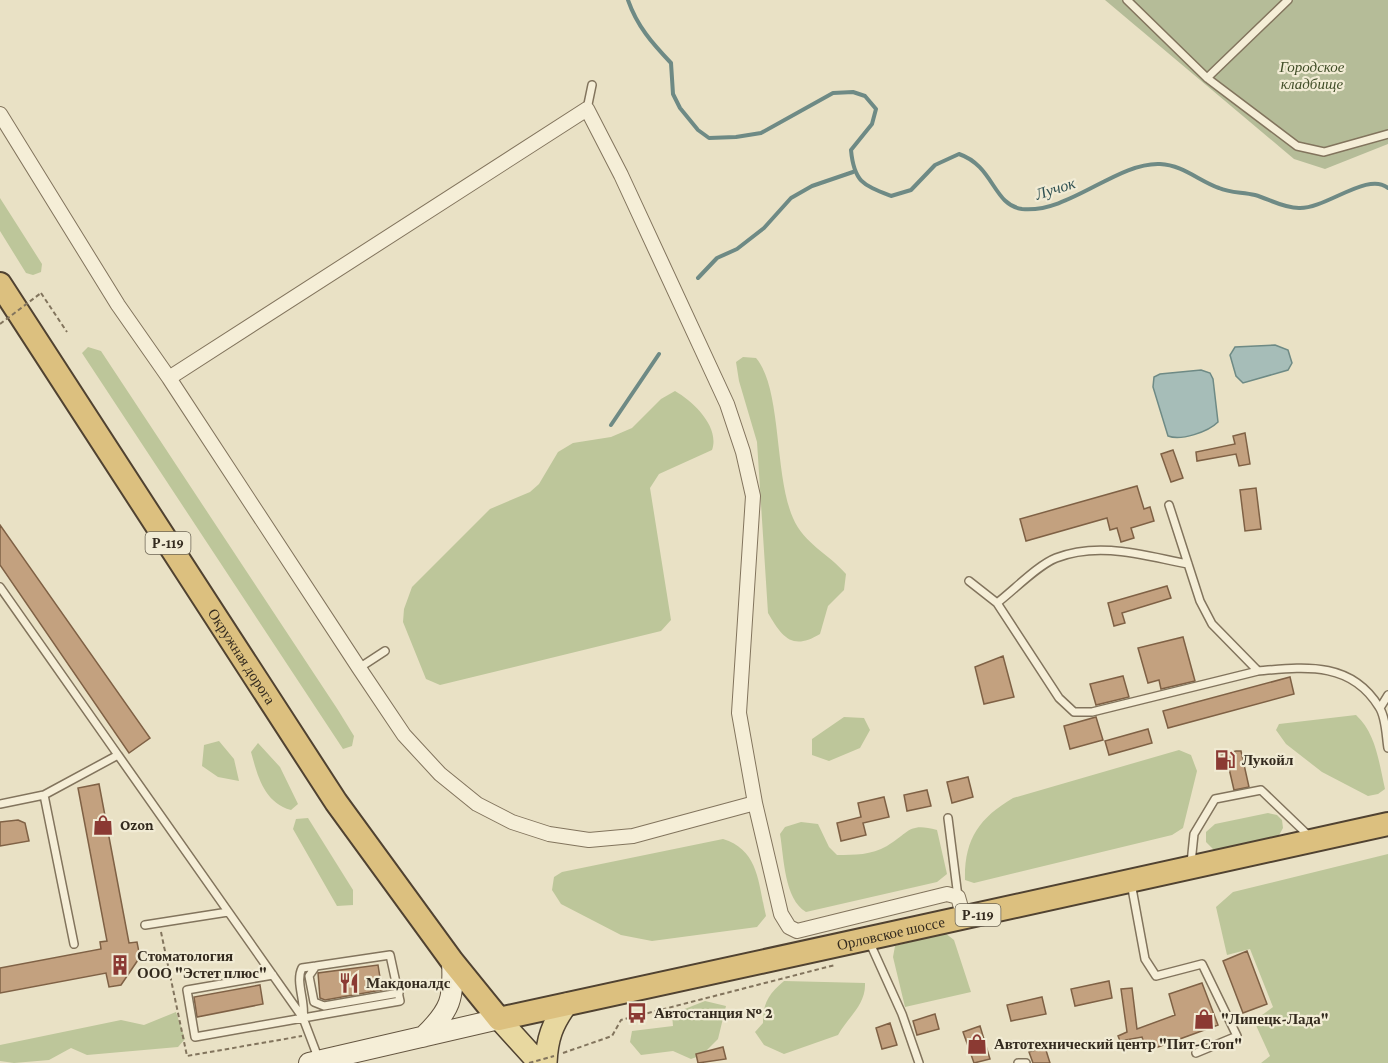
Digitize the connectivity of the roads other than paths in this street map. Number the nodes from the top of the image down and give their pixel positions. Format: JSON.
{"nodes":[{"id":1,"x":1127,"y":0,"type":"edge"},
{"id":2,"x":1288,"y":0,"type":"edge"},
{"id":3,"x":1207,"y":78,"type":"junction"},
{"id":4,"x":592,"y":86,"type":"dead end"},
{"id":5,"x":587,"y":109,"type":"junction"},
{"id":6,"x":0,"y":114,"type":"edge"},
{"id":7,"x":1388,"y":134,"type":"edge"},
{"id":8,"x":0,"y":284,"type":"edge"},
{"id":9,"x":169,"y":378,"type":"junction"},
{"id":10,"x":1169,"y":505,"type":"dead end"},
{"id":11,"x":1188,"y":564,"type":"junction"},
{"id":12,"x":969,"y":582,"type":"dead end"},
{"id":13,"x":0,"y":587,"type":"edge"},
{"id":14,"x":998,"y":603,"type":"junction"},
{"id":15,"x":385,"y":651,"type":"dead end"},
{"id":16,"x":359,"y":668,"type":"junction"},
{"id":17,"x":1258,"y":670,"type":"junction"},
{"id":18,"x":1388,"y":695,"type":"edge"},
{"id":19,"x":1380,"y":708,"type":"junction"},
{"id":20,"x":1388,"y":748,"type":"edge"},
{"id":21,"x":118,"y":755,"type":"junction"},
{"id":22,"x":44,"y":795,"type":"junction"},
{"id":23,"x":755,"y":803,"type":"junction"},
{"id":24,"x":0,"y":804,"type":"edge"},
{"id":25,"x":948,"y":818,"type":"dead end"},
{"id":26,"x":1388,"y":824,"type":"edge"},
{"id":27,"x":1312,"y":840,"type":"junction"},
{"id":28,"x":1191,"y":866,"type":"junction"},
{"id":29,"x":1130,"y":879,"type":"junction"},
{"id":30,"x":961,"y":908,"type":"junction"},
{"id":31,"x":228,"y":912,"type":"junction"},
{"id":32,"x":145,"y":925,"type":"dead end"},
{"id":33,"x":868,"y":940,"type":"junction"},
{"id":34,"x":74,"y":944,"type":"dead end"},
{"id":35,"x":452,"y":961,"type":"junction"},
{"id":36,"x":316,"y":966,"type":"junction"},
{"id":37,"x":273,"y":975,"type":"junction"},
{"id":38,"x":399,"y":993,"type":"junction"},
{"id":39,"x":567,"y":1004,"type":"junction"},
{"id":40,"x":303,"y":1018,"type":"junction"},
{"id":41,"x":499,"y":1019,"type":"junction"},
{"id":42,"x":423,"y":1036,"type":"junction"},
{"id":43,"x":1196,"y":1053,"type":"dead end"},
{"id":44,"x":546,"y":1061,"type":"edge"},
{"id":45,"x":316,"y":1062,"type":"edge"},
{"id":46,"x":919,"y":1063,"type":"edge"},
{"id":47,"x":1018,"y":1063,"type":"edge"},
{"id":48,"x":1026,"y":1063,"type":"edge"}],
"edges":[{"from":1,"to":3,"type":"lane"},
{"from":2,"to":3,"type":"lane"},
{"from":3,"to":7,"type":"lane"},
{"from":4,"to":5,"type":"lane"},
{"from":5,"to":9,"type":"street"},
{"from":5,"to":23,"type":"street"},
{"from":6,"to":9,"type":"street"},
{"from":8,"to":35,"type":"highway","name":"Окружная дорога","number":"Р-119"},
{"from":9,"to":16,"type":"street"},
{"from":10,"to":11,"type":"lane"},
{"from":11,"to":14,"type":"lane"},
{"from":11,"to":17,"type":"lane"},
{"from":12,"to":14,"type":"lane"},
{"from":13,"to":21,"type":"lane"},
{"from":14,"to":17,"type":"lane"},
{"from":15,"to":16,"type":"lane"},
{"from":16,"to":23,"type":"street"},
{"from":17,"to":19,"type":"lane"},
{"from":18,"to":19,"type":"lane"},
{"from":19,"to":20,"type":"lane"},
{"from":21,"to":22,"type":"lane"},
{"from":21,"to":31,"type":"lane"},
{"from":22,"to":24,"type":"lane"},
{"from":22,"to":34,"type":"lane"},
{"from":23,"to":30,"type":"street"},
{"from":25,"to":30,"type":"lane"},
{"from":26,"to":27,"type":"highway","name":"Орловское шоссе","number":"Р-119"},
{"from":27,"to":28,"type":"highway","name":"Орловское шоссе","number":"Р-119"},
{"from":27,"to":28,"type":"lane"},
{"from":28,"to":29,"type":"highway","name":"Орловское шоссе","number":"Р-119"},
{"from":29,"to":30,"type":"highway","name":"Орловское шоссе","number":"Р-119"},
{"from":29,"to":43,"type":"lane"},
{"from":30,"to":33,"type":"highway","name":"Орловское шоссе","number":"Р-119"},
{"from":31,"to":32,"type":"lane"},
{"from":31,"to":37,"type":"lane"},
{"from":33,"to":39,"type":"highway","name":"Орловское шоссе","number":"Р-119"},
{"from":33,"to":46,"type":"lane"},
{"from":35,"to":41,"type":"highway","name":"Окружная дорога","number":"Р-119"},
{"from":35,"to":42,"type":"main road"},
{"from":36,"to":38,"type":"lane"},
{"from":36,"to":38,"type":"lane"},
{"from":36,"to":40,"type":"lane"},
{"from":37,"to":40,"type":"lane"},
{"from":37,"to":40,"type":"lane"},
{"from":38,"to":40,"type":"lane"},
{"from":39,"to":41,"type":"highway","name":"Орловское шоссе","number":"Р-119"},
{"from":39,"to":44,"type":"main road"},
{"from":40,"to":45,"type":"lane"},
{"from":41,"to":42,"type":"main road"},
{"from":41,"to":44,"type":"main road"},
{"from":42,"to":45,"type":"main road"},
{"from":47,"to":48,"type":"lane"}]}
